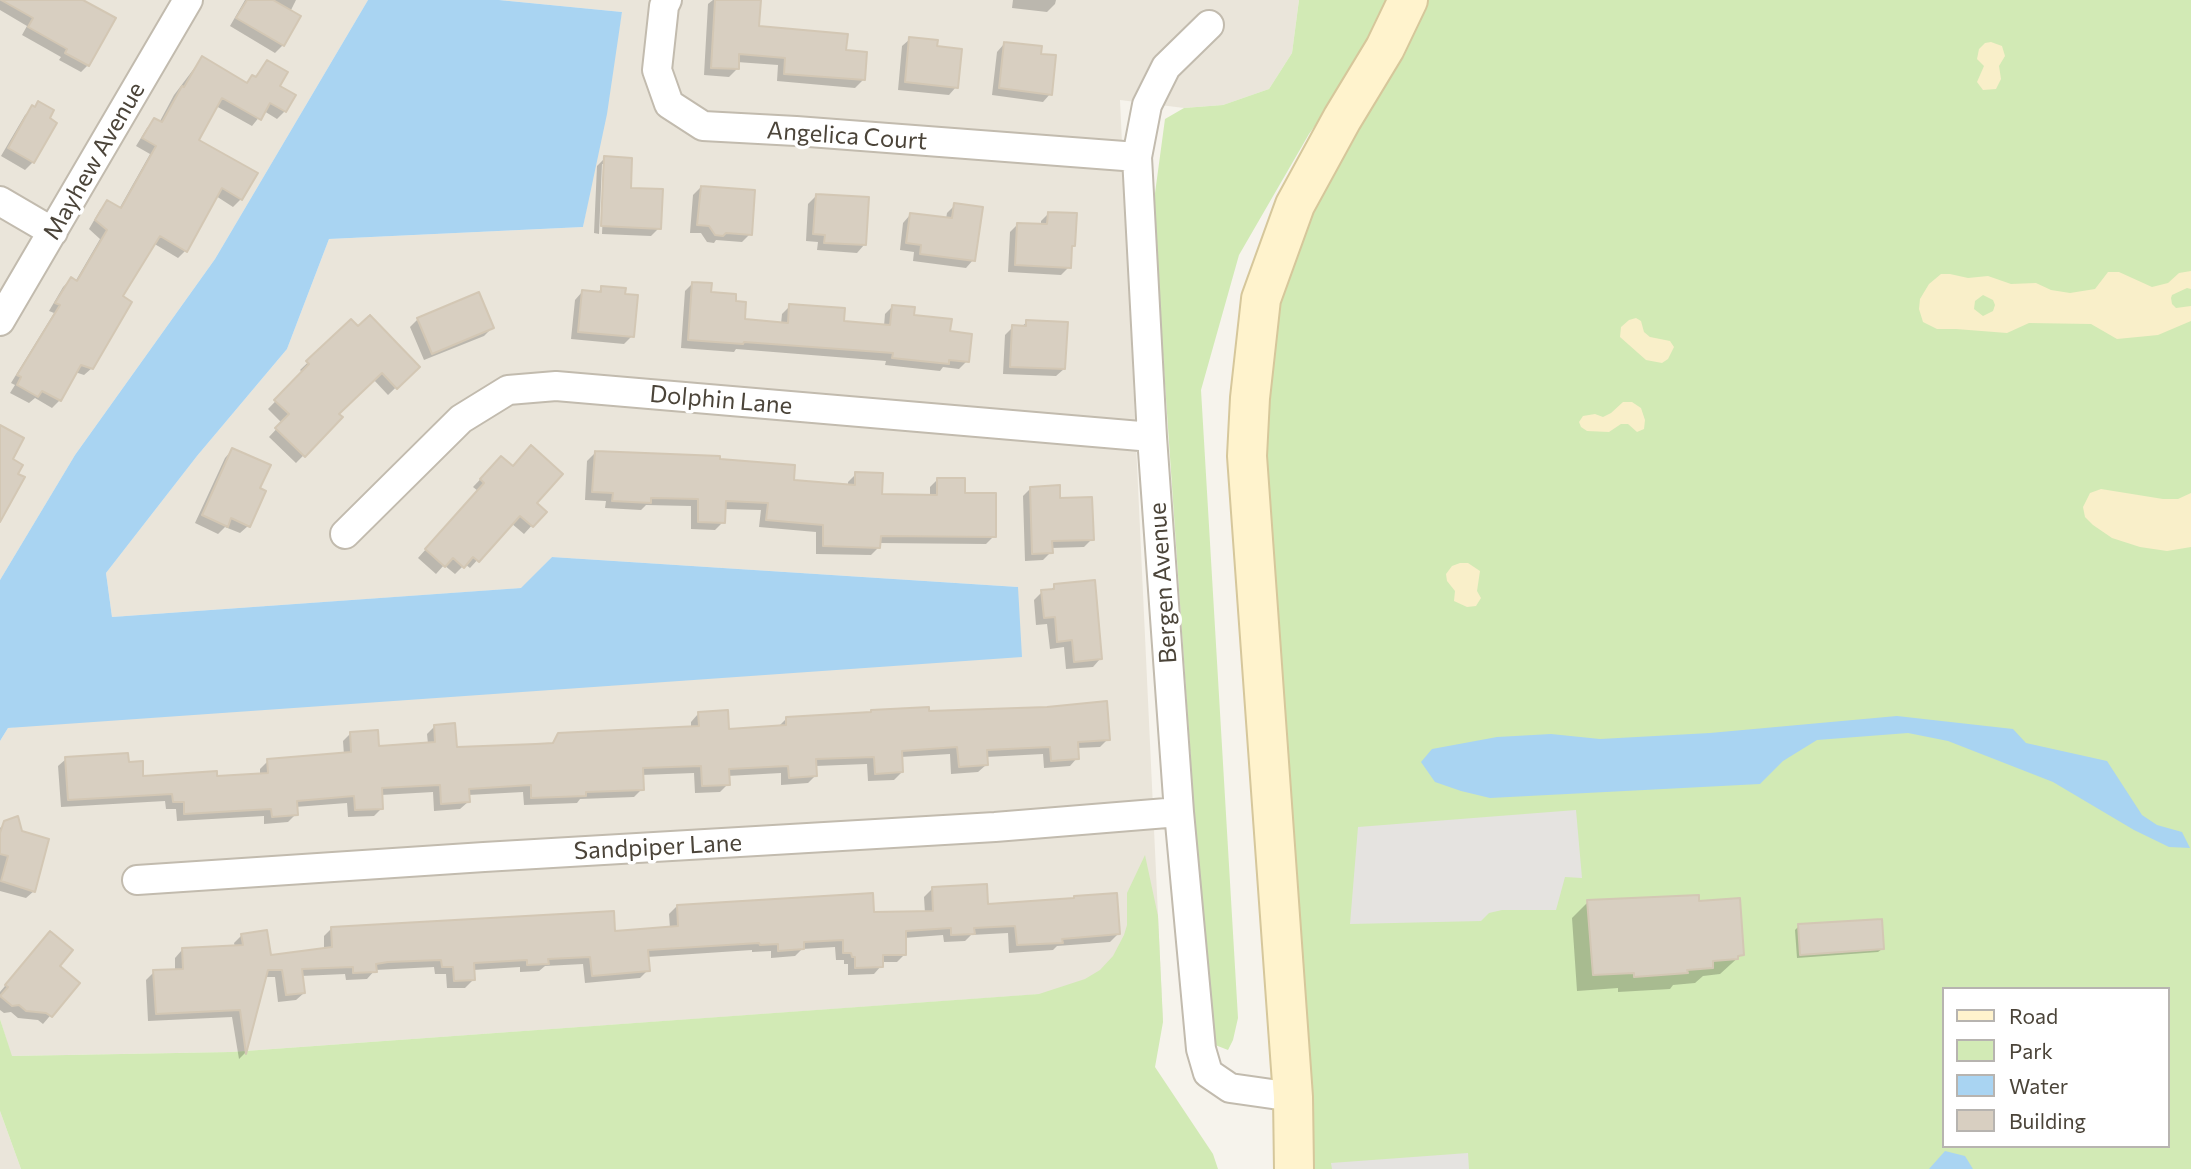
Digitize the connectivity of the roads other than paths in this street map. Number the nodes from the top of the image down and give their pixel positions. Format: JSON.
{"nodes":[{"id":1,"x":188,"y":0,"type":"edge"},
{"id":2,"x":667,"y":0,"type":"edge"},
{"id":3,"x":1408,"y":0,"type":"edge"},
{"id":4,"x":1209,"y":25,"type":"dead end"},
{"id":5,"x":1137,"y":157,"type":"junction"},
{"id":6,"x":0,"y":201,"type":"edge"},
{"id":7,"x":53,"y":232,"type":"junction"},
{"id":8,"x":0,"y":321,"type":"edge"},
{"id":9,"x":1153,"y":437,"type":"junction"},
{"id":10,"x":345,"y":534,"type":"dead end"},
{"id":11,"x":1179,"y":812,"type":"junction"},
{"id":12,"x":137,"y":880,"type":"dead end"},
{"id":13,"x":1293,"y":1097,"type":"junction"},
{"id":14,"x":1294,"y":1169,"type":"edge"}],
"edges":[{"from":1,"to":7,"type":"street","name":"Mayhew Avenue"},
{"from":2,"to":5,"type":"street","name":"Angelica Court"},
{"from":3,"to":13,"type":"main road"},
{"from":4,"to":5,"type":"street","name":"Bergen Avenue"},
{"from":5,"to":9,"type":"street","name":"Bergen Avenue"},
{"from":6,"to":7,"type":"street"},
{"from":7,"to":8,"type":"street","name":"Mayhew Avenue"},
{"from":9,"to":10,"type":"street","name":"Dolphin Lane"},
{"from":9,"to":11,"type":"street","name":"Bergen Avenue"},
{"from":11,"to":12,"type":"street","name":"Sandpiper Lane"},
{"from":11,"to":13,"type":"street","name":"Bergen Avenue"},
{"from":13,"to":14,"type":"main road"}]}
